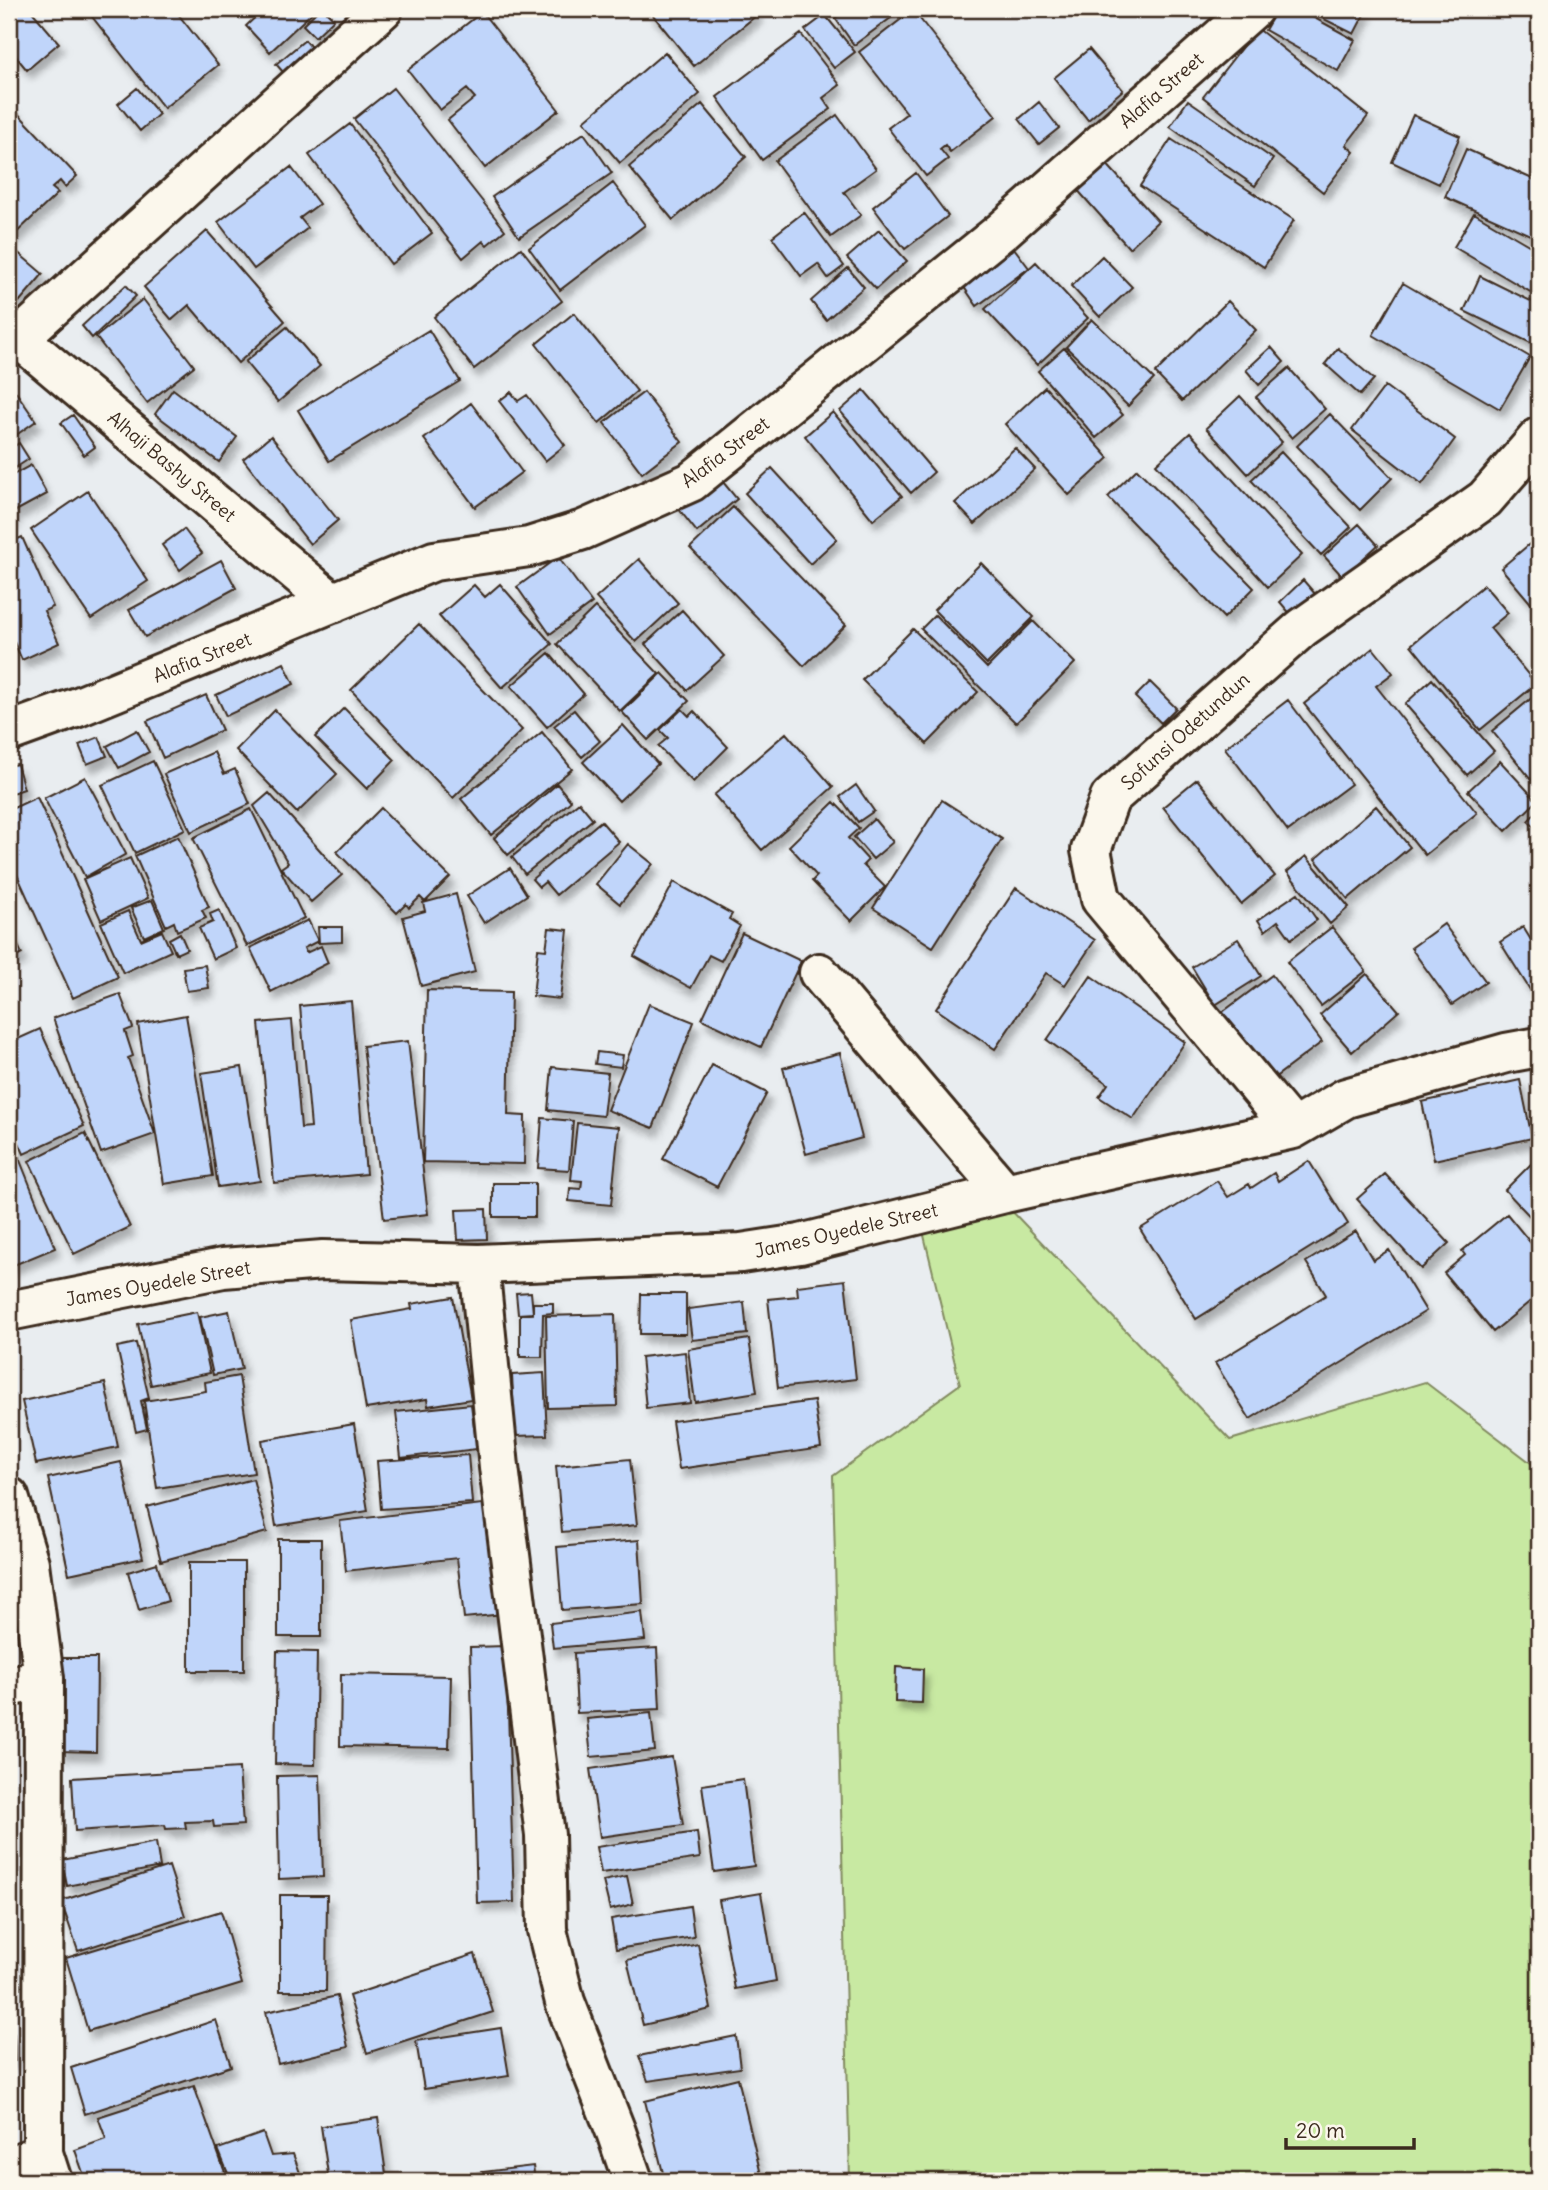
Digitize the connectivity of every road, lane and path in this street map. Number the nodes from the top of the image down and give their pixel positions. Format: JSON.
{"nodes":[{"id":1,"x":383,"y":9,"type":"edge"},
{"id":2,"x":1253,"y":9,"type":"edge"},
{"id":3,"x":14,"y":333,"type":"edge"},
{"id":4,"x":1539,"y":437,"type":"edge"},
{"id":5,"x":333,"y":603,"type":"junction"},
{"id":6,"x":9,"y":732,"type":"edge"},
{"id":7,"x":819,"y":973,"type":"dead end"},
{"id":8,"x":1539,"y":1047,"type":"edge"},
{"id":9,"x":1293,"y":1129,"type":"junction"},
{"id":10,"x":1005,"y":1192,"type":"junction"},
{"id":11,"x":479,"y":1265,"type":"junction"},
{"id":12,"x":9,"y":1311,"type":"edge"},
{"id":13,"x":9,"y":1497,"type":"edge"},
{"id":14,"x":26,"y":1682,"type":"edge"},
{"id":15,"x":35,"y":2167,"type":"edge"},
{"id":16,"x":632,"y":2181,"type":"edge"}],
"edges":[{"from":1,"to":3,"type":"street"},
{"from":2,"to":5,"type":"street","name":"Alafia Street"},
{"from":3,"to":5,"type":"street","name":"Alhaji Bashy Street"},
{"from":4,"to":9,"type":"street","name":"Sofunsi Odetundun"},
{"from":5,"to":6,"type":"street","name":"Alafia Street"},
{"from":7,"to":10,"type":"street"},
{"from":8,"to":9,"type":"street","name":"James Oyedele Street"},
{"from":9,"to":10,"type":"street","name":"James Oyedele Street"},
{"from":10,"to":11,"type":"street","name":"James Oyedele Street"},
{"from":11,"to":12,"type":"street","name":"James Oyedele Street"},
{"from":11,"to":16,"type":"street"},
{"from":13,"to":14,"type":"street"},
{"from":14,"to":15,"type":"street"}]}
